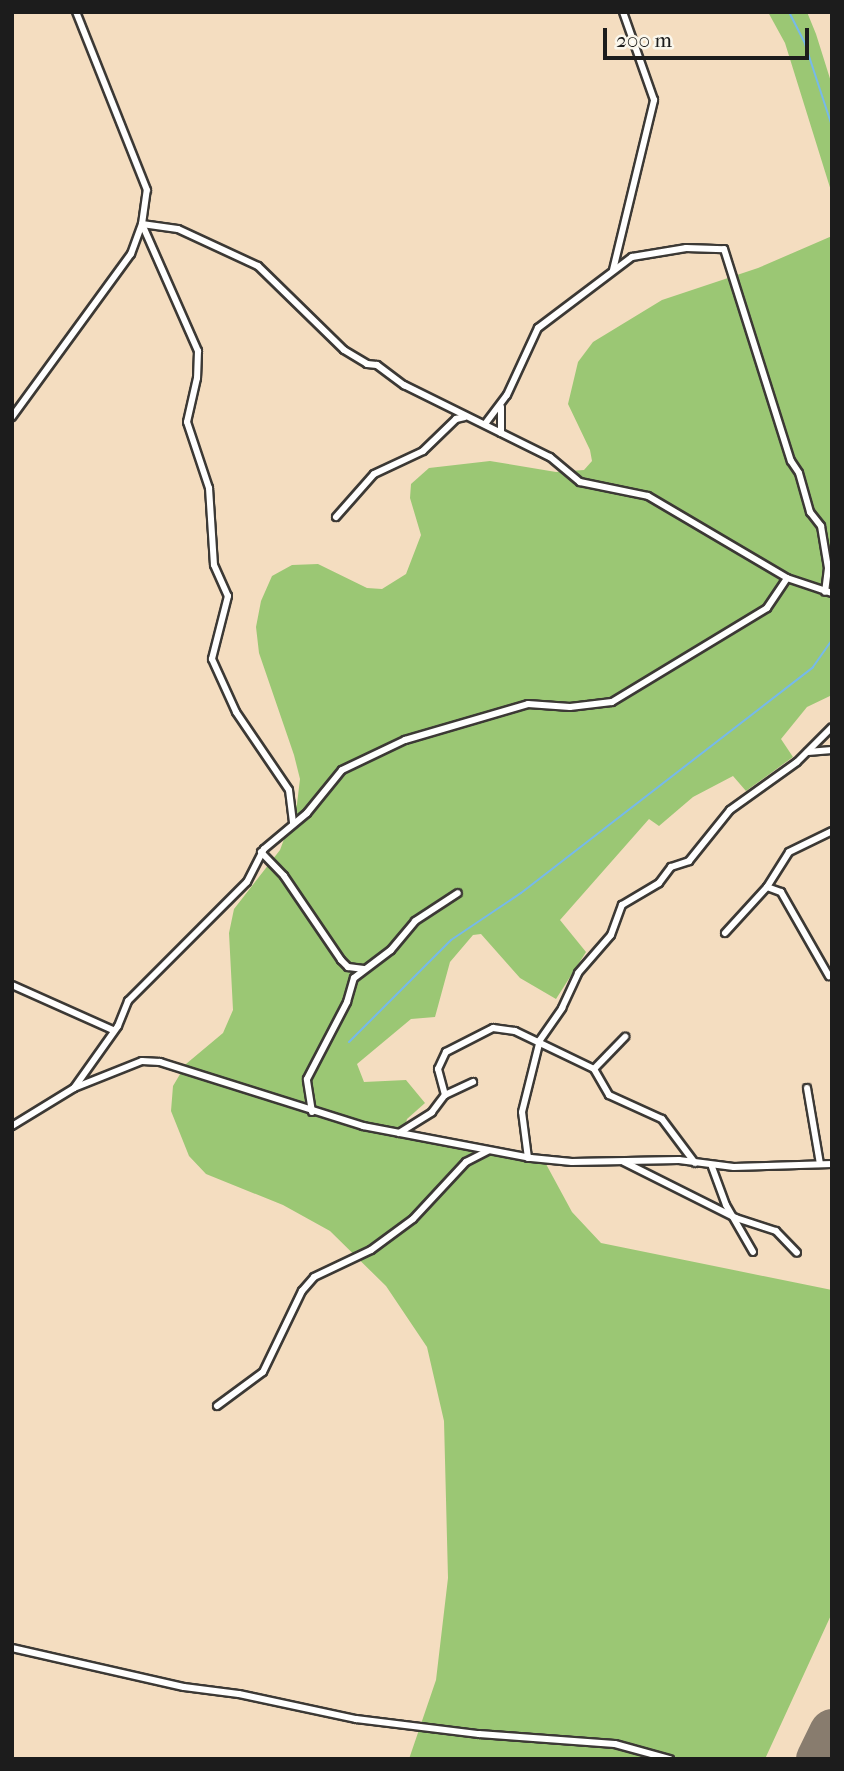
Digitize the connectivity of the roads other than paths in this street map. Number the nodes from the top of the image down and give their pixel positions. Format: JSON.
{"nodes":[{"id":1,"x":76,"y":12,"type":"edge"},
{"id":2,"x":623,"y":12,"type":"edge"},
{"id":3,"x":142,"y":224,"type":"junction"},
{"id":4,"x":612,"y":272,"type":"junction"},
{"id":5,"x":500,"y":407,"type":"junction"},
{"id":6,"x":12,"y":417,"type":"edge"},
{"id":7,"x":466,"y":417,"type":"junction"},
{"id":8,"x":485,"y":424,"type":"junction"},
{"id":9,"x":501,"y":433,"type":"junction"},
{"id":10,"x":336,"y":517,"type":"dead end"},
{"id":11,"x":787,"y":578,"type":"junction"},
{"id":12,"x":828,"y":592,"type":"edge"},
{"id":13,"x":832,"y":727,"type":"edge"},
{"id":14,"x":832,"y":750,"type":"edge"},
{"id":15,"x":808,"y":752,"type":"junction"},
{"id":16,"x":293,"y":824,"type":"junction"},
{"id":17,"x":832,"y":831,"type":"edge"},
{"id":18,"x":261,"y":852,"type":"junction"},
{"id":19,"x":767,"y":887,"type":"junction"},
{"id":20,"x":458,"y":893,"type":"dead end"},
{"id":21,"x":725,"y":933,"type":"dead end"},
{"id":22,"x":366,"y":970,"type":"junction"},
{"id":23,"x":829,"y":975,"type":"dead end"},
{"id":24,"x":12,"y":985,"type":"edge"},
{"id":25,"x":113,"y":1030,"type":"junction"},
{"id":26,"x":625,"y":1037,"type":"dead end"},
{"id":27,"x":540,"y":1040,"type":"junction"},
{"id":28,"x":594,"y":1069,"type":"junction"},
{"id":29,"x":473,"y":1082,"type":"dead end"},
{"id":30,"x":74,"y":1088,"type":"junction"},
{"id":31,"x":807,"y":1088,"type":"dead end"},
{"id":32,"x":445,"y":1095,"type":"junction"},
{"id":33,"x":312,"y":1112,"type":"junction"},
{"id":34,"x":12,"y":1126,"type":"edge"},
{"id":35,"x":399,"y":1133,"type":"junction"},
{"id":36,"x":490,"y":1151,"type":"junction"},
{"id":37,"x":528,"y":1158,"type":"junction"},
{"id":38,"x":622,"y":1161,"type":"junction"},
{"id":39,"x":695,"y":1163,"type":"junction"},
{"id":40,"x":820,"y":1164,"type":"junction"},
{"id":41,"x":832,"y":1164,"type":"edge"},
{"id":42,"x":712,"y":1167,"type":"junction"},
{"id":43,"x":732,"y":1216,"type":"junction"},
{"id":44,"x":753,"y":1252,"type":"dead end"},
{"id":45,"x":797,"y":1253,"type":"dead end"},
{"id":46,"x":217,"y":1406,"type":"dead end"},
{"id":47,"x":12,"y":1648,"type":"edge"},
{"id":48,"x":670,"y":1759,"type":"edge"}],
"edges":[{"from":1,"to":3,"type":"street"},
{"from":2,"to":4,"type":"street"},
{"from":3,"to":6,"type":"street"},
{"from":3,"to":7,"type":"street"},
{"from":3,"to":16,"type":"street"},
{"from":4,"to":5,"type":"street"},
{"from":4,"to":12,"type":"street"},
{"from":5,"to":8,"type":"street"},
{"from":5,"to":9,"type":"street"},
{"from":7,"to":8,"type":"street"},
{"from":7,"to":10,"type":"street"},
{"from":8,"to":9,"type":"street"},
{"from":9,"to":11,"type":"street"},
{"from":11,"to":12,"type":"street"},
{"from":11,"to":16,"type":"street"},
{"from":13,"to":15,"type":"street"},
{"from":14,"to":15,"type":"street"},
{"from":15,"to":27,"type":"street"},
{"from":16,"to":18,"type":"street"},
{"from":17,"to":19,"type":"street"},
{"from":18,"to":22,"type":"street"},
{"from":18,"to":25,"type":"street"},
{"from":19,"to":21,"type":"street"},
{"from":19,"to":23,"type":"street"},
{"from":20,"to":22,"type":"street"},
{"from":22,"to":33,"type":"street"},
{"from":24,"to":25,"type":"street"},
{"from":25,"to":30,"type":"street"},
{"from":26,"to":28,"type":"street"},
{"from":27,"to":28,"type":"street"},
{"from":27,"to":32,"type":"street"},
{"from":27,"to":37,"type":"street"},
{"from":28,"to":39,"type":"street"},
{"from":29,"to":32,"type":"street"},
{"from":30,"to":33,"type":"street"},
{"from":30,"to":34,"type":"street"},
{"from":31,"to":40,"type":"street"},
{"from":32,"to":35,"type":"street"},
{"from":33,"to":35,"type":"street"},
{"from":35,"to":36,"type":"street"},
{"from":36,"to":37,"type":"street"},
{"from":36,"to":46,"type":"street"},
{"from":37,"to":38,"type":"street"},
{"from":38,"to":39,"type":"street"},
{"from":38,"to":43,"type":"street"},
{"from":39,"to":42,"type":"street"},
{"from":40,"to":41,"type":"street"},
{"from":40,"to":42,"type":"street"},
{"from":42,"to":43,"type":"street"},
{"from":43,"to":44,"type":"street"},
{"from":43,"to":45,"type":"street"},
{"from":47,"to":48,"type":"street"}]}
